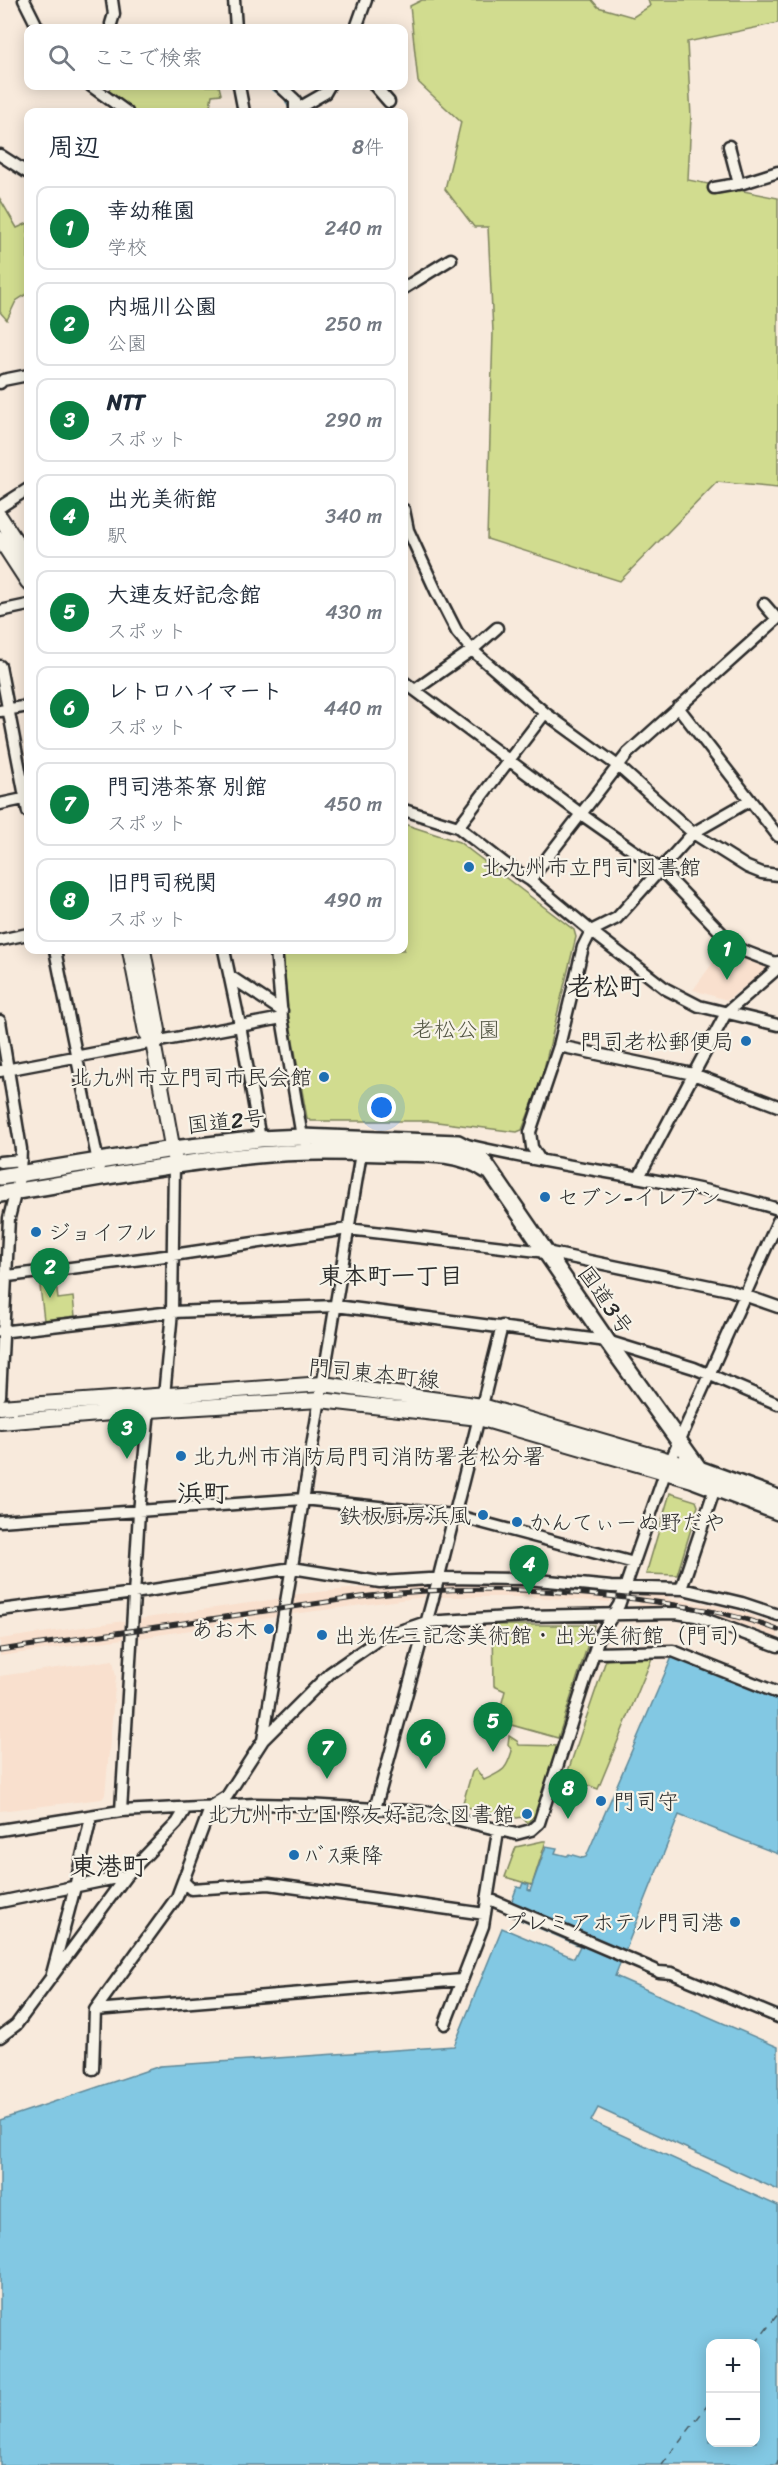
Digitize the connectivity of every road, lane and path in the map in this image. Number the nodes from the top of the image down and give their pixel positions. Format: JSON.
{"nodes":[{"id":1,"x":24,"y":0,"type":"edge"},
{"id":2,"x":112,"y":0,"type":"edge"},
{"id":3,"x":234,"y":0,"type":"edge"},
{"id":4,"x":366,"y":0,"type":"edge"},
{"id":5,"x":36,"y":24,"type":"edge"},
{"id":6,"x":111,"y":24,"type":"dead end"},
{"id":7,"x":236,"y":24,"type":"edge"},
{"id":8,"x":357,"y":24,"type":"edge"},
{"id":9,"x":97,"y":90,"type":"edge"},
{"id":10,"x":240,"y":90,"type":"edge"},
{"id":11,"x":284,"y":90,"type":"edge"},
{"id":12,"x":327,"y":90,"type":"edge"},
{"id":13,"x":378,"y":90,"type":"edge"},
{"id":14,"x":389,"y":102,"type":"dead end"},
{"id":15,"x":121,"y":108,"type":"edge"},
{"id":16,"x":242,"y":108,"type":"edge"},
{"id":17,"x":296,"y":108,"type":"edge"},
{"id":18,"x":301,"y":108,"type":"edge"},
{"id":19,"x":729,"y":146,"type":"dead end"},
{"id":20,"x":0,"y":155,"type":"edge"},
{"id":21,"x":24,"y":170,"type":"edge"},
{"id":22,"x":778,"y":172,"type":"edge"},
{"id":23,"x":739,"y":184,"type":"junction"},
{"id":24,"x":714,"y":188,"type":"dead end"},
{"id":25,"x":451,"y":259,"type":"dead end"},
{"id":26,"x":408,"y":286,"type":"edge"},
{"id":27,"x":24,"y":376,"type":"edge"},
{"id":28,"x":0,"y":383,"type":"edge"},
{"id":29,"x":24,"y":492,"type":"edge"},
{"id":30,"x":0,"y":507,"type":"edge"},
{"id":31,"x":0,"y":517,"type":"edge"},
{"id":32,"x":408,"y":530,"type":"edge"},
{"id":33,"x":0,"y":539,"type":"edge"},
{"id":34,"x":24,"y":554,"type":"edge"},
{"id":35,"x":24,"y":576,"type":"edge"},
{"id":36,"x":764,"y":604,"type":"dead end"},
{"id":37,"x":24,"y":606,"type":"edge"},
{"id":38,"x":0,"y":611,"type":"edge"},
{"id":39,"x":777,"y":620,"type":"edge"},
{"id":40,"x":497,"y":628,"type":"dead end"},
{"id":41,"x":472,"y":650,"type":"junction"},
{"id":42,"x":0,"y":666,"type":"edge"},
{"id":43,"x":408,"y":685,"type":"edge"},
{"id":44,"x":415,"y":690,"type":"junction"},
{"id":45,"x":24,"y":707,"type":"edge"},
{"id":46,"x":678,"y":707,"type":"junction"},
{"id":47,"x":5,"y":710,"type":"edge"},
{"id":48,"x":545,"y":713,"type":"junction"},
{"id":49,"x":510,"y":761,"type":"junction"},
{"id":50,"x":618,"y":766,"type":"junction"},
{"id":51,"x":24,"y":786,"type":"edge"},
{"id":52,"x":24,"y":799,"type":"edge"},
{"id":53,"x":749,"y":801,"type":"junction"},
{"id":54,"x":0,"y":804,"type":"edge"},
{"id":55,"x":408,"y":811,"type":"edge"},
{"id":56,"x":581,"y":814,"type":"junction"},
{"id":57,"x":458,"y":827,"type":"junction"},
{"id":58,"x":693,"y":832,"type":"junction"},
{"id":59,"x":778,"y":836,"type":"edge"},
{"id":60,"x":661,"y":870,"type":"junction"},
{"id":61,"x":778,"y":875,"type":"edge"},
{"id":62,"x":530,"y":880,"type":"junction"},
{"id":63,"x":591,"y":931,"type":"junction"},
{"id":64,"x":24,"y":935,"type":"edge"},
{"id":65,"x":0,"y":940,"type":"edge"},
{"id":66,"x":56,"y":954,"type":"edge"},
{"id":67,"x":131,"y":954,"type":"edge"},
{"id":68,"x":144,"y":954,"type":"edge"},
{"id":69,"x":225,"y":954,"type":"edge"},
{"id":70,"x":276,"y":954,"type":"edge"},
{"id":71,"x":778,"y":962,"type":"edge"},
{"id":72,"x":778,"y":968,"type":"edge"},
{"id":73,"x":231,"y":977,"type":"junction"},
{"id":74,"x":726,"y":1013,"type":"junction"},
{"id":75,"x":282,"y":1015,"type":"junction"},
{"id":76,"x":0,"y":1021,"type":"edge"},
{"id":77,"x":240,"y":1025,"type":"junction"},
{"id":78,"x":778,"y":1025,"type":"edge"},
{"id":79,"x":153,"y":1042,"type":"junction"},
{"id":80,"x":559,"y":1046,"type":"junction"},
{"id":81,"x":75,"y":1055,"type":"junction"},
{"id":82,"x":4,"y":1070,"type":"edge"},
{"id":83,"x":693,"y":1074,"type":"junction"},
{"id":84,"x":778,"y":1106,"type":"edge"},
{"id":85,"x":302,"y":1137,"type":"junction"},
{"id":86,"x":260,"y":1138,"type":"junction"},
{"id":87,"x":173,"y":1149,"type":"junction"},
{"id":88,"x":458,"y":1150,"type":"junction"},
{"id":89,"x":311,"y":1152,"type":"junction"},
{"id":90,"x":361,"y":1152,"type":"junction"},
{"id":91,"x":291,"y":1153,"type":"junction"},
{"id":92,"x":479,"y":1156,"type":"junction"},
{"id":93,"x":515,"y":1156,"type":"junction"},
{"id":94,"x":540,"y":1160,"type":"junction"},
{"id":95,"x":0,"y":1162,"type":"edge"},
{"id":96,"x":174,"y":1166,"type":"junction"},
{"id":97,"x":21,"y":1167,"type":"junction"},
{"id":98,"x":100,"y":1170,"type":"junction"},
{"id":99,"x":0,"y":1177,"type":"edge"},
{"id":100,"x":639,"y":1177,"type":"junction"},
{"id":101,"x":498,"y":1184,"type":"junction"},
{"id":102,"x":16,"y":1191,"type":"junction"},
{"id":103,"x":0,"y":1194,"type":"edge"},
{"id":104,"x":778,"y":1209,"type":"edge"},
{"id":105,"x":4,"y":1219,"type":"edge"},
{"id":106,"x":778,"y":1221,"type":"edge"},
{"id":107,"x":348,"y":1229,"type":"junction"},
{"id":108,"x":546,"y":1252,"type":"junction"},
{"id":109,"x":173,"y":1255,"type":"junction"},
{"id":110,"x":3,"y":1276,"type":"edge"},
{"id":111,"x":745,"y":1294,"type":"junction"},
{"id":112,"x":336,"y":1306,"type":"junction"},
{"id":113,"x":778,"y":1307,"type":"edge"},
{"id":114,"x":172,"y":1312,"type":"junction"},
{"id":115,"x":502,"y":1326,"type":"junction"},
{"id":116,"x":1,"y":1331,"type":"edge"},
{"id":117,"x":607,"y":1341,"type":"junction"},
{"id":118,"x":709,"y":1375,"type":"junction"},
{"id":119,"x":322,"y":1384,"type":"junction"},
{"id":120,"x":0,"y":1396,"type":"edge"},
{"id":121,"x":164,"y":1396,"type":"junction"},
{"id":122,"x":320,"y":1400,"type":"junction"},
{"id":123,"x":778,"y":1404,"type":"edge"},
{"id":124,"x":0,"y":1407,"type":"edge"},
{"id":125,"x":149,"y":1410,"type":"junction"},
{"id":126,"x":480,"y":1412,"type":"junction"},
{"id":127,"x":0,"y":1422,"type":"edge"},
{"id":128,"x":680,"y":1440,"type":"junction"},
{"id":129,"x":668,"y":1467,"type":"junction"},
{"id":130,"x":695,"y":1472,"type":"junction"},
{"id":131,"x":715,"y":1488,"type":"junction"},
{"id":132,"x":778,"y":1498,"type":"edge"},
{"id":133,"x":303,"y":1499,"type":"junction"},
{"id":134,"x":139,"y":1512,"type":"junction"},
{"id":135,"x":778,"y":1512,"type":"edge"},
{"id":136,"x":454,"y":1515,"type":"junction"},
{"id":137,"x":0,"y":1521,"type":"edge"},
{"id":138,"x":634,"y":1563,"type":"junction"},
{"id":139,"x":292,"y":1568,"type":"junction"},
{"id":140,"x":438,"y":1580,"type":"junction"},
{"id":141,"x":625,"y":1588,"type":"junction"},
{"id":142,"x":681,"y":1589,"type":"junction"},
{"id":143,"x":134,"y":1593,"type":"junction"},
{"id":144,"x":0,"y":1610,"type":"edge"},
{"id":145,"x":612,"y":1613,"type":"junction"},
{"id":146,"x":778,"y":1616,"type":"edge"},
{"id":147,"x":426,"y":1622,"type":"junction"},
{"id":148,"x":778,"y":1646,"type":"edge"},
{"id":149,"x":595,"y":1653,"type":"junction"},
{"id":150,"x":778,"y":1693,"type":"edge"},
{"id":151,"x":263,"y":1740,"type":"junction"},
{"id":152,"x":211,"y":1806,"type":"junction"},
{"id":153,"x":186,"y":1808,"type":"junction"},
{"id":154,"x":375,"y":1809,"type":"junction"},
{"id":155,"x":122,"y":1811,"type":"junction"},
{"id":156,"x":90,"y":1817,"type":"junction"},
{"id":157,"x":0,"y":1830,"type":"edge"},
{"id":158,"x":498,"y":1831,"type":"junction"},
{"id":159,"x":126,"y":1876,"type":"junction"},
{"id":160,"x":183,"y":1881,"type":"junction"},
{"id":161,"x":75,"y":1887,"type":"junction"},
{"id":162,"x":487,"y":1898,"type":"junction"},
{"id":163,"x":0,"y":1902,"type":"edge"},
{"id":164,"x":485,"y":1914,"type":"junction"},
{"id":165,"x":51,"y":1980,"type":"junction"},
{"id":166,"x":462,"y":1980,"type":"junction"},
{"id":167,"x":95,"y":2010,"type":"junction"},
{"id":168,"x":778,"y":2017,"type":"edge"},
{"id":169,"x":445,"y":2024,"type":"dead end"},
{"id":170,"x":0,"y":2037,"type":"edge"},
{"id":171,"x":93,"y":2069,"type":"dead end"}],
"edges":[{"from":1,"to":5,"type":"street"},
{"from":2,"to":6,"type":"street"},
{"from":3,"to":7,"type":"street"},
{"from":4,"to":8,"type":"street"},
{"from":9,"to":15,"type":"street"},
{"from":10,"to":16,"type":"street"},
{"from":11,"to":17,"type":"street"},
{"from":12,"to":18,"type":"street"},
{"from":13,"to":14,"type":"street"},
{"from":19,"to":23,"type":"street"},
{"from":20,"to":21,"type":"street"},
{"from":22,"to":23,"type":"street"},
{"from":23,"to":24,"type":"street"},
{"from":25,"to":26,"type":"street"},
{"from":27,"to":28,"type":"street"},
{"from":29,"to":30,"type":"street"},
{"from":31,"to":34,"type":"main road"},
{"from":32,"to":41,"type":"street"},
{"from":33,"to":35,"type":"main road"},
{"from":36,"to":39,"type":"street"},
{"from":37,"to":38,"type":"street"},
{"from":39,"to":46,"type":"street"},
{"from":40,"to":41,"type":"street"},
{"from":41,"to":44,"type":"street"},
{"from":41,"to":48,"type":"street"},
{"from":42,"to":47,"type":"street"},
{"from":43,"to":44,"type":"street"},
{"from":44,"to":49,"type":"street"},
{"from":45,"to":47,"type":"street"},
{"from":46,"to":50,"type":"street"},
{"from":46,"to":53,"type":"street"},
{"from":47,"to":51,"type":"street"},
{"from":48,"to":49,"type":"street"},
{"from":48,"to":50,"type":"street"},
{"from":49,"to":56,"type":"street"},
{"from":49,"to":57,"type":"street"},
{"from":50,"to":56,"type":"street"},
{"from":50,"to":58,"type":"street"},
{"from":52,"to":54,"type":"street"},
{"from":53,"to":58,"type":"street"},
{"from":53,"to":59,"type":"street"},
{"from":55,"to":57,"type":"street"},
{"from":56,"to":60,"type":"street"},
{"from":56,"to":62,"type":"street"},
{"from":57,"to":62,"type":"street"},
{"from":58,"to":60,"type":"street"},
{"from":58,"to":61,"type":"street"},
{"from":60,"to":63,"type":"street"},
{"from":60,"to":71,"type":"street"},
{"from":62,"to":63,"type":"street"},
{"from":63,"to":74,"type":"street"},
{"from":63,"to":80,"type":"street"},
{"from":64,"to":65,"type":"street"},
{"from":66,"to":81,"type":"street"},
{"from":67,"to":79,"type":"main road"},
{"from":68,"to":79,"type":"main road"},
{"from":69,"to":73,"type":"street"},
{"from":70,"to":75,"type":"street"},
{"from":72,"to":74,"type":"street"},
{"from":73,"to":75,"type":"street"},
{"from":73,"to":77,"type":"street"},
{"from":74,"to":78,"type":"street"},
{"from":74,"to":83,"type":"street"},
{"from":75,"to":77,"type":"street"},
{"from":75,"to":85,"type":"street"},
{"from":76,"to":82,"type":"street"},
{"from":77,"to":79,"type":"street"},
{"from":77,"to":86,"type":"street"},
{"from":79,"to":81,"type":"street"},
{"from":79,"to":87,"type":"main road"},
{"from":80,"to":83,"type":"street"},
{"from":80,"to":94,"type":"street"},
{"from":81,"to":82,"type":"street"},
{"from":81,"to":98,"type":"street"},
{"from":82,"to":97,"type":"street"},
{"from":83,"to":84,"type":"street"},
{"from":83,"to":100,"type":"street"},
{"from":85,"to":86,"type":"highway","name":"国道2号"},
{"from":85,"to":88,"type":"highway","name":"国道2号"},
{"from":85,"to":89,"type":"street"},
{"from":85,"to":91,"type":"street"},
{"from":86,"to":87,"type":"highway","name":"国道2号"},
{"from":87,"to":96,"type":"main road"},
{"from":87,"to":98,"type":"highway","name":"国道2号"},
{"from":88,"to":90,"type":"highway","name":"国道2号"},
{"from":88,"to":92,"type":"highway","name":"国道3号"},
{"from":88,"to":93,"type":"street"},
{"from":88,"to":101,"type":"highway","name":"国道3号"},
{"from":89,"to":90,"type":"highway","name":"国道2号"},
{"from":89,"to":91,"type":"highway","name":"国道2号"},
{"from":90,"to":107,"type":"street"},
{"from":91,"to":96,"type":"highway","name":"国道2号"},
{"from":92,"to":93,"type":"street"},
{"from":92,"to":101,"type":"highway","name":"国道3号"},
{"from":93,"to":94,"type":"street"},
{"from":94,"to":100,"type":"street"},
{"from":95,"to":97,"type":"street"},
{"from":96,"to":98,"type":"highway","name":"国道2号"},
{"from":96,"to":109,"type":"street"},
{"from":97,"to":98,"type":"highway","name":"国道2号"},
{"from":97,"to":99,"type":"highway","name":"国道2号"},
{"from":97,"to":102,"type":"street"},
{"from":98,"to":102,"type":"highway","name":"国道2号"},
{"from":100,"to":104,"type":"street"},
{"from":101,"to":108,"type":"highway","name":"国道3号"},
{"from":102,"to":103,"type":"highway","name":"国道2号"},
{"from":102,"to":105,"type":"street"},
{"from":105,"to":110,"type":"street"},
{"from":106,"to":111,"type":"street"},
{"from":107,"to":108,"type":"street"},
{"from":107,"to":109,"type":"street"},
{"from":107,"to":112,"type":"street"},
{"from":108,"to":111,"type":"street"},
{"from":108,"to":117,"type":"highway","name":"国道3号"},
{"from":109,"to":110,"type":"street"},
{"from":109,"to":114,"type":"street"},
{"from":110,"to":116,"type":"street"},
{"from":111,"to":113,"type":"street"},
{"from":111,"to":118,"type":"street"},
{"from":112,"to":114,"type":"street"},
{"from":112,"to":115,"type":"street"},
{"from":112,"to":119,"type":"street"},
{"from":114,"to":116,"type":"street"},
{"from":114,"to":121,"type":"street"},
{"from":115,"to":117,"type":"street"},
{"from":115,"to":126,"type":"street"},
{"from":116,"to":120,"type":"street"},
{"from":117,"to":118,"type":"street"},
{"from":117,"to":128,"type":"highway","name":"国道3号"},
{"from":118,"to":123,"type":"street"},
{"from":118,"to":128,"type":"street"},
{"from":119,"to":121,"type":"main road","name":"門司東本町線"},
{"from":119,"to":122,"type":"street"},
{"from":119,"to":126,"type":"main road","name":"門司東本町線"},
{"from":121,"to":124,"type":"main road","name":"門司東本町線"},
{"from":121,"to":125,"type":"street"},
{"from":122,"to":125,"type":"main road","name":"門司東本町線"},
{"from":122,"to":126,"type":"main road","name":"門司東本町線"},
{"from":122,"to":133,"type":"street"},
{"from":125,"to":127,"type":"main road","name":"門司東本町線"},
{"from":125,"to":134,"type":"street"},
{"from":126,"to":129,"type":"main road","name":"門司東本町線"},
{"from":126,"to":136,"type":"street"},
{"from":128,"to":129,"type":"street"},
{"from":128,"to":130,"type":"highway","name":"国道3号"},
{"from":129,"to":130,"type":"main road","name":"門司東本町線"},
{"from":129,"to":138,"type":"street"},
{"from":130,"to":131,"type":"highway"},
{"from":130,"to":132,"type":"highway"},
{"from":131,"to":135,"type":"highway"},
{"from":131,"to":142,"type":"street"},
{"from":133,"to":134,"type":"street"},
{"from":133,"to":136,"type":"street"},
{"from":133,"to":139,"type":"street"},
{"from":134,"to":137,"type":"street"},
{"from":134,"to":143,"type":"street"},
{"from":136,"to":138,"type":"street"},
{"from":136,"to":140,"type":"street"},
{"from":138,"to":141,"type":"street"},
{"from":139,"to":140,"type":"street"},
{"from":139,"to":143,"type":"street"},
{"from":139,"to":151,"type":"street"},
{"from":140,"to":141,"type":"street"},
{"from":140,"to":147,"type":"street"},
{"from":141,"to":142,"type":"street"},
{"from":141,"to":145,"type":"street"},
{"from":142,"to":146,"type":"street"},
{"from":143,"to":144,"type":"street"},
{"from":143,"to":155,"type":"street"},
{"from":145,"to":147,"type":"street"},
{"from":145,"to":148,"type":"street"},
{"from":145,"to":149,"type":"street"},
{"from":147,"to":151,"type":"street"},
{"from":147,"to":154,"type":"street"},
{"from":149,"to":150,"type":"street"},
{"from":149,"to":158,"type":"street"},
{"from":151,"to":152,"type":"street"},
{"from":152,"to":153,"type":"street"},
{"from":152,"to":154,"type":"street"},
{"from":152,"to":160,"type":"street"},
{"from":153,"to":155,"type":"street"},
{"from":153,"to":159,"type":"street"},
{"from":154,"to":158,"type":"street"},
{"from":155,"to":156,"type":"street"},
{"from":156,"to":157,"type":"street"},
{"from":156,"to":161,"type":"street"},
{"from":158,"to":162,"type":"street"},
{"from":159,"to":161,"type":"street"},
{"from":159,"to":165,"type":"street"},
{"from":160,"to":164,"type":"street"},
{"from":160,"to":167,"type":"street"},
{"from":161,"to":163,"type":"street"},
{"from":161,"to":165,"type":"street"},
{"from":162,"to":164,"type":"street"},
{"from":162,"to":168,"type":"street"},
{"from":164,"to":166,"type":"street"},
{"from":165,"to":170,"type":"street"},
{"from":166,"to":167,"type":"street"},
{"from":166,"to":169,"type":"street"},
{"from":167,"to":171,"type":"street"}]}
